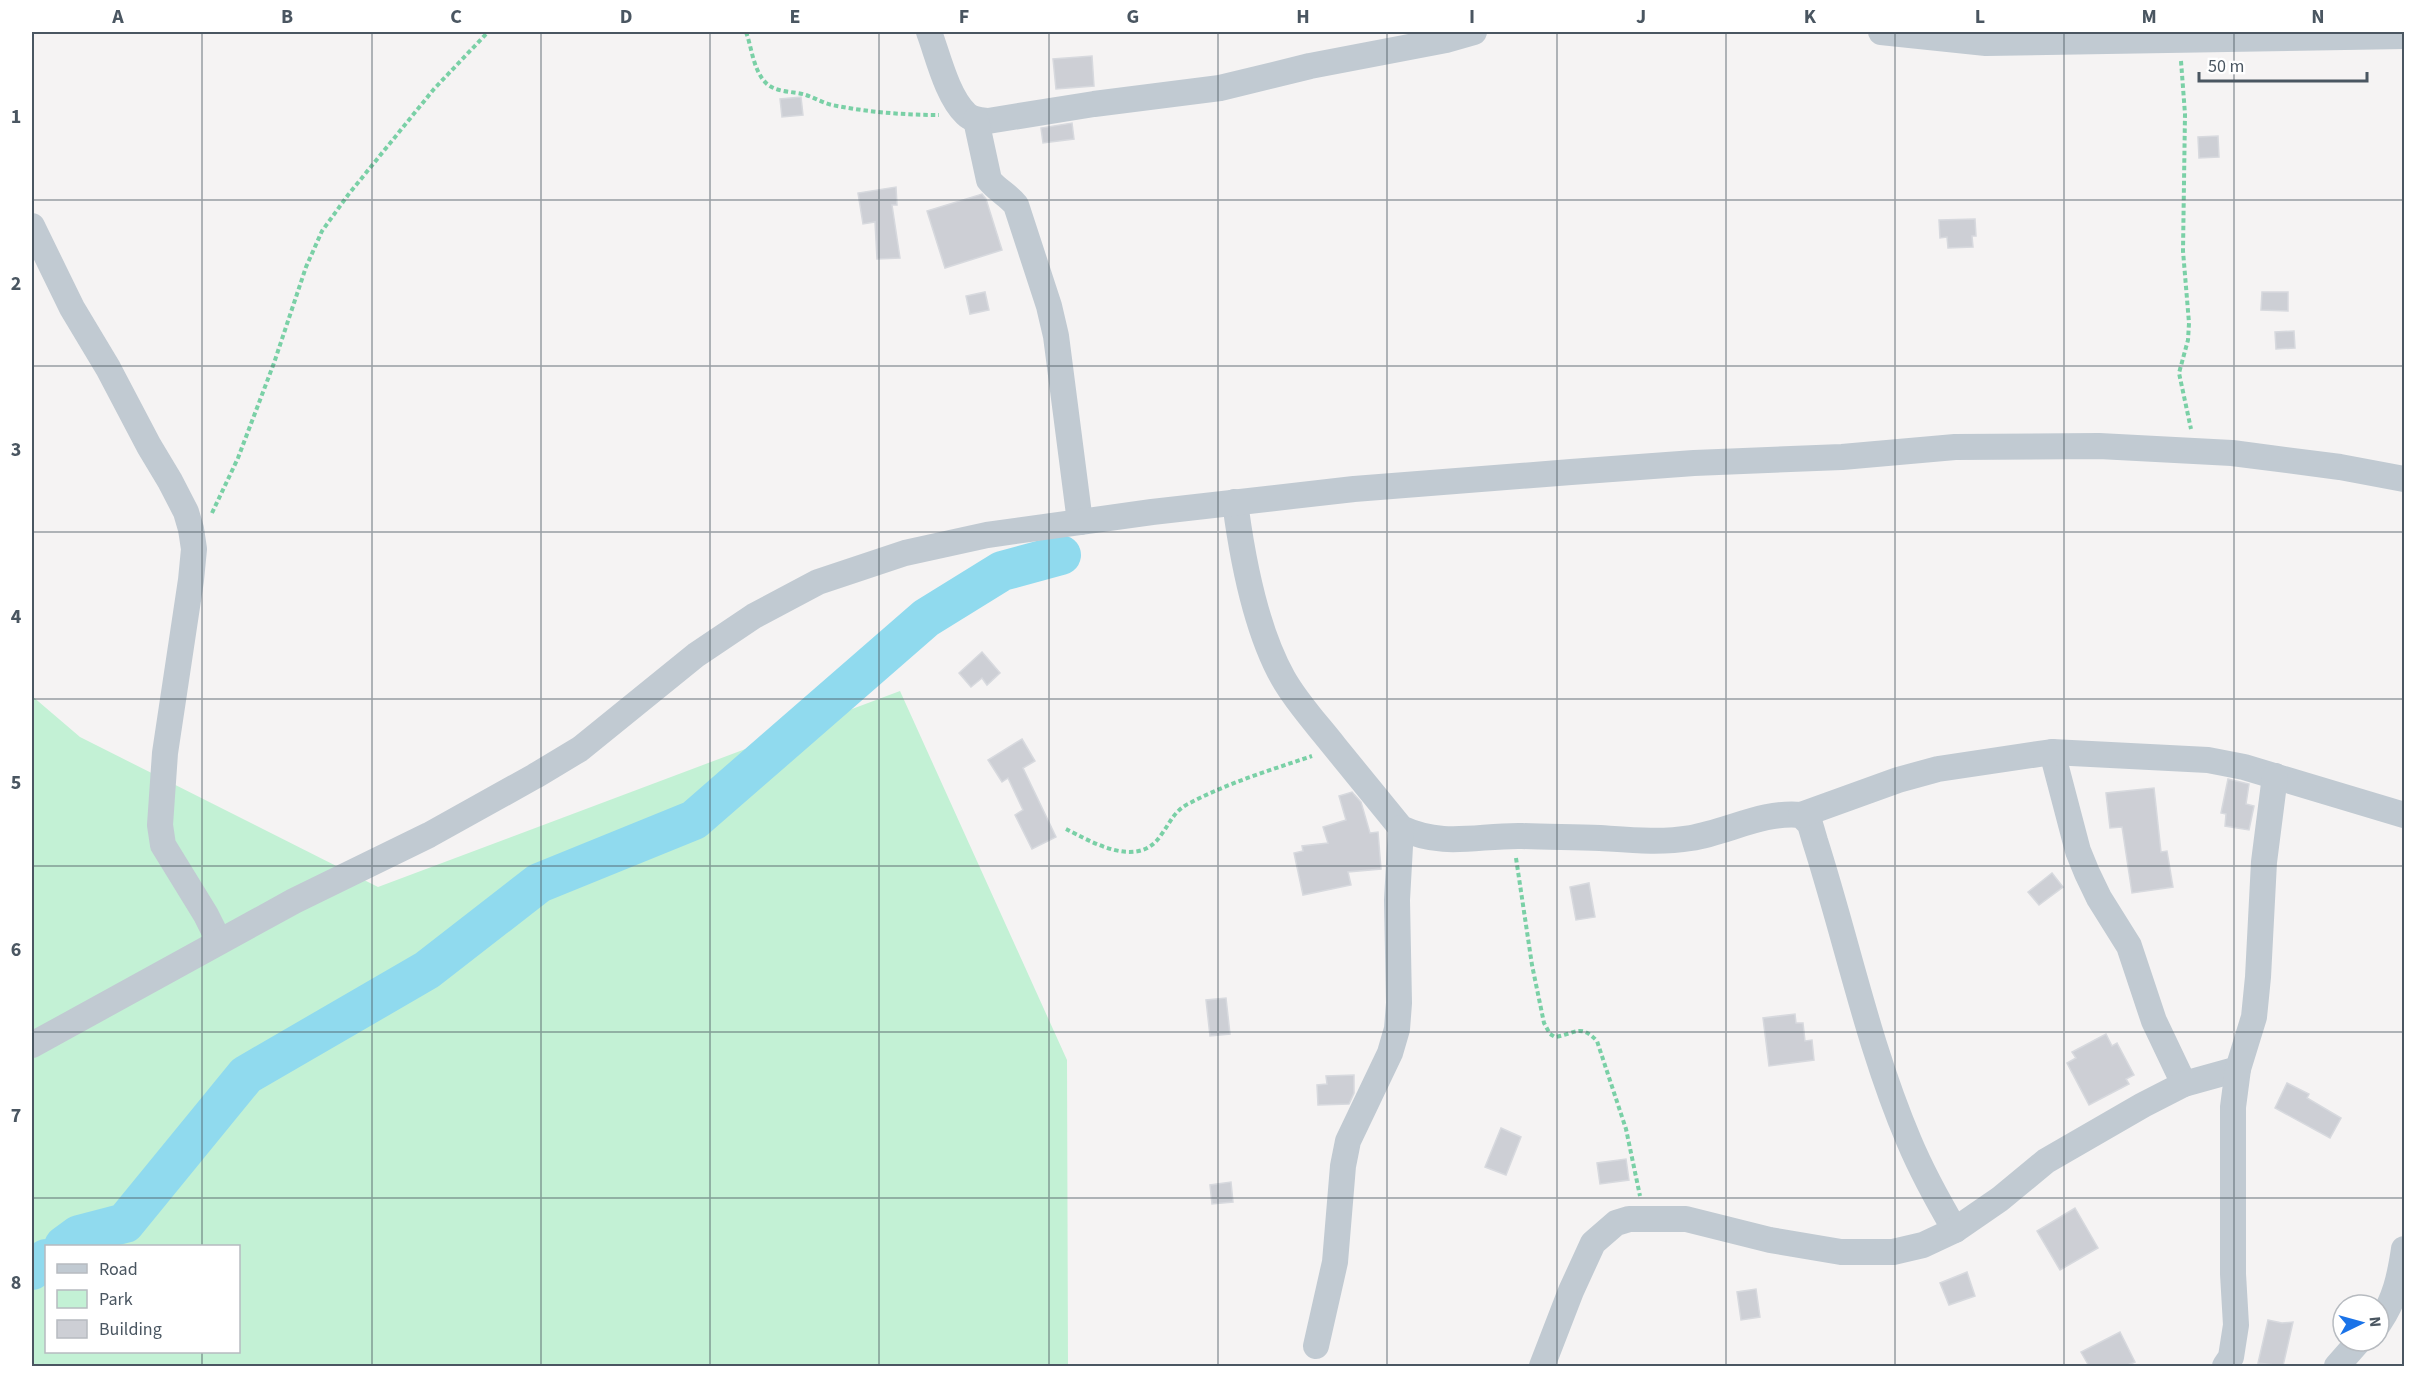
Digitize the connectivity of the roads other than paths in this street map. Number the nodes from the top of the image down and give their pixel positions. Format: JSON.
{"nodes":[{"id":1,"x":929,"y":32,"type":"edge"},
{"id":2,"x":1474,"y":32,"type":"edge"},
{"id":3,"x":1881,"y":32,"type":"edge"},
{"id":4,"x":2404,"y":36,"type":"edge"},
{"id":5,"x":971,"y":117,"type":"junction"},
{"id":6,"x":32,"y":226,"type":"edge"},
{"id":7,"x":2401,"y":474,"type":"edge"},
{"id":8,"x":1235,"y":502,"type":"junction"},
{"id":9,"x":1080,"y":522,"type":"junction"},
{"id":10,"x":2052,"y":753,"type":"junction"},
{"id":11,"x":2275,"y":776,"type":"junction"},
{"id":12,"x":1801,"y":814,"type":"junction"},
{"id":13,"x":2404,"y":815,"type":"edge"},
{"id":14,"x":1401,"y":828,"type":"junction"},
{"id":15,"x":219,"y":941,"type":"junction"},
{"id":16,"x":32,"y":1045,"type":"edge"},
{"id":17,"x":2238,"y":1070,"type":"junction"},
{"id":18,"x":2184,"y":1084,"type":"junction"},
{"id":19,"x":1955,"y":1230,"type":"junction"},
{"id":20,"x":2404,"y":1249,"type":"edge"},
{"id":21,"x":2391,"y":1306,"type":"edge"},
{"id":22,"x":1316,"y":1346,"type":"dead end"},
{"id":23,"x":2349,"y":1353,"type":"edge"},
{"id":24,"x":2233,"y":1363,"type":"edge"},
{"id":25,"x":1542,"y":1366,"type":"edge"},
{"id":26,"x":2337,"y":1366,"type":"edge"}],
"edges":[{"from":1,"to":5,"type":"street"},
{"from":2,"to":5,"type":"street"},
{"from":3,"to":4,"type":"street"},
{"from":5,"to":9,"type":"street"},
{"from":6,"to":15,"type":"street"},
{"from":7,"to":8,"type":"street"},
{"from":8,"to":9,"type":"street"},
{"from":8,"to":14,"type":"street"},
{"from":9,"to":15,"type":"street"},
{"from":10,"to":11,"type":"street"},
{"from":10,"to":12,"type":"street"},
{"from":10,"to":18,"type":"street"},
{"from":11,"to":13,"type":"street"},
{"from":11,"to":17,"type":"street"},
{"from":12,"to":14,"type":"street"},
{"from":12,"to":19,"type":"street"},
{"from":14,"to":22,"type":"street"},
{"from":15,"to":16,"type":"street"},
{"from":17,"to":18,"type":"street"},
{"from":17,"to":24,"type":"street"},
{"from":18,"to":19,"type":"street"},
{"from":19,"to":25,"type":"street"},
{"from":20,"to":21,"type":"street"},
{"from":23,"to":26,"type":"street"}]}
